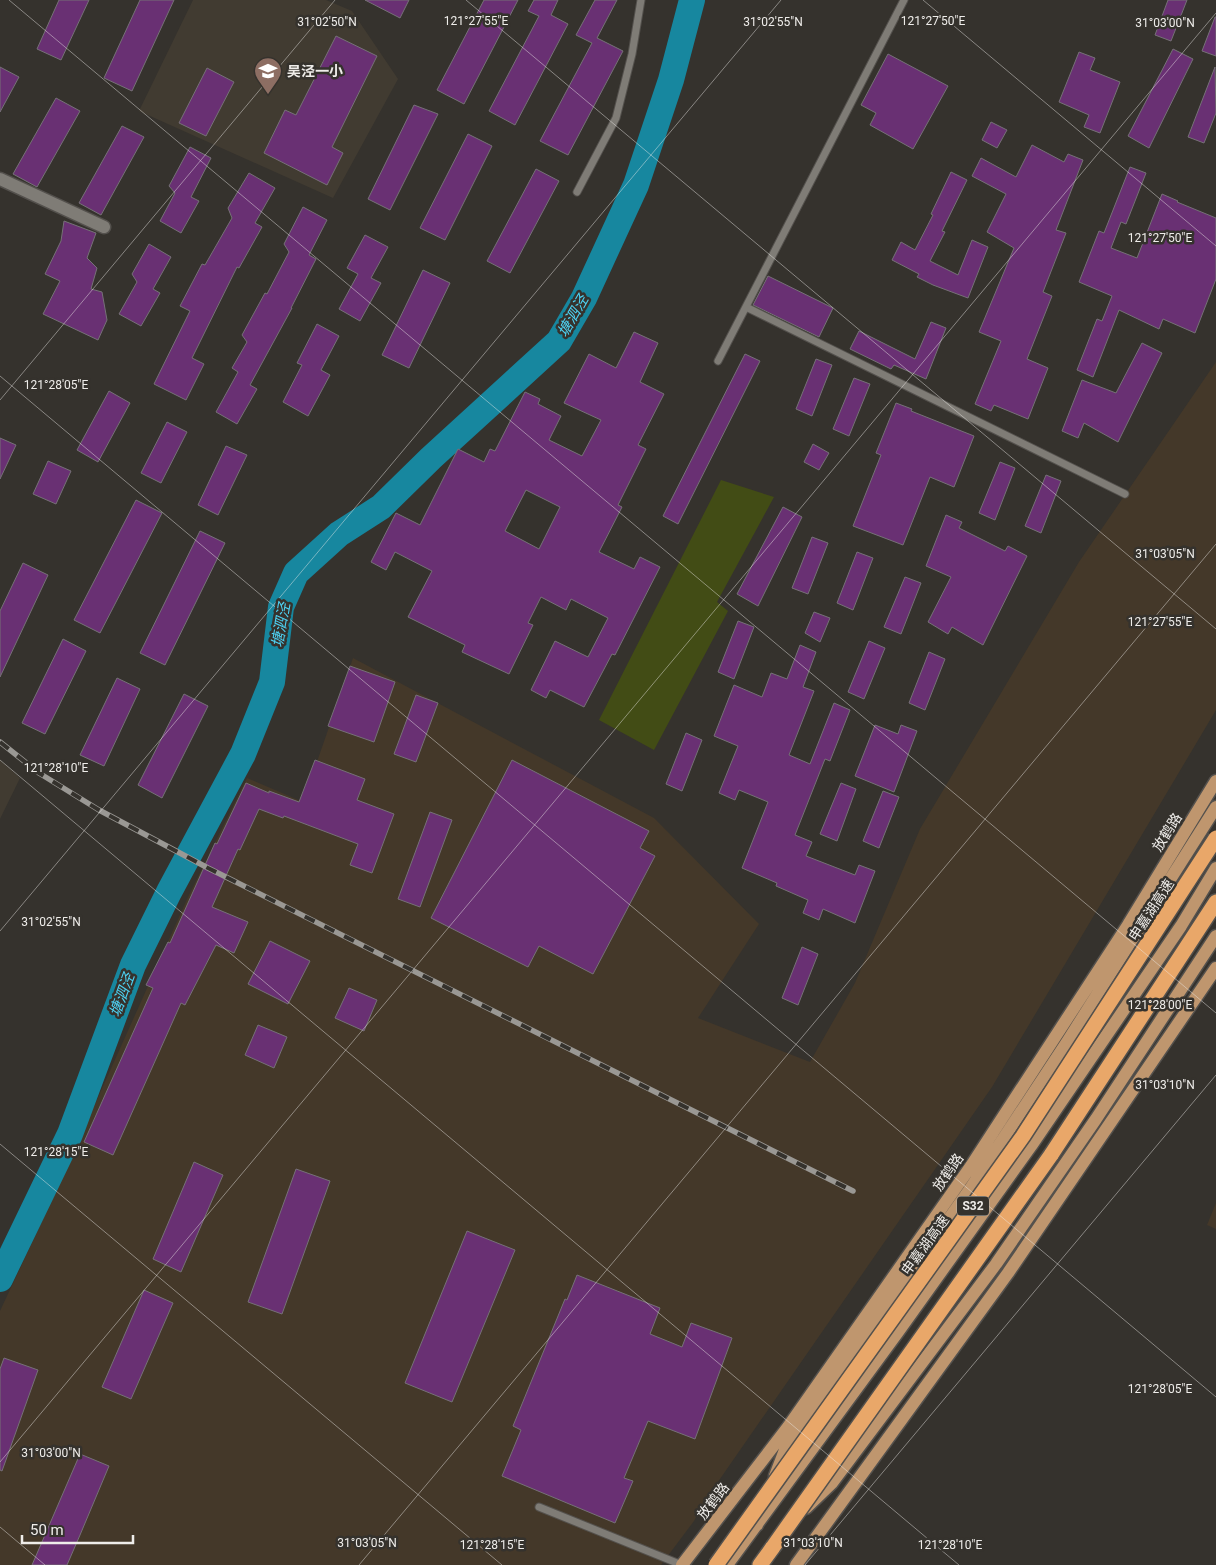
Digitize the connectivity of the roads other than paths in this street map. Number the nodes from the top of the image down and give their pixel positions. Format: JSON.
{"nodes":[{"id":1,"x":641,"y":0,"type":"edge"},
{"id":2,"x":904,"y":0,"type":"edge"},
{"id":3,"x":0,"y":179,"type":"edge"},
{"id":4,"x":577,"y":192,"type":"dead end"},
{"id":5,"x":104,"y":227,"type":"dead end"},
{"id":6,"x":746,"y":307,"type":"junction"},
{"id":7,"x":718,"y":361,"type":"dead end"},
{"id":8,"x":1125,"y":494,"type":"dead end"},
{"id":9,"x":1216,"y":781,"type":"edge"},
{"id":10,"x":1216,"y":807,"type":"edge"},
{"id":11,"x":1216,"y":838,"type":"edge"},
{"id":12,"x":1216,"y":868,"type":"edge"},
{"id":13,"x":1216,"y":904,"type":"edge"},
{"id":14,"x":1216,"y":936,"type":"edge"},
{"id":15,"x":1216,"y":968,"type":"edge"},
{"id":16,"x":539,"y":1507,"type":"dead end"},
{"id":17,"x":756,"y":1525,"type":"junction"},
{"id":18,"x":772,"y":1541,"type":"junction"},
{"id":19,"x":682,"y":1565,"type":"edge"},
{"id":20,"x":716,"y":1565,"type":"edge"},
{"id":21,"x":727,"y":1565,"type":"edge"},
{"id":22,"x":754,"y":1565,"type":"edge"},
{"id":23,"x":760,"y":1565,"type":"edge"},
{"id":24,"x":796,"y":1565,"type":"edge"}],
"edges":[{"from":1,"to":4,"type":"lane"},
{"from":2,"to":6,"type":"lane"},
{"from":3,"to":5,"type":"street"},
{"from":6,"to":7,"type":"lane"},
{"from":6,"to":8,"type":"lane"},
{"from":9,"to":19,"type":"main road","name":"放鹤路"},
{"from":10,"to":17,"type":"main road","bridge":true},
{"from":11,"to":20,"type":"highway","name":"申嘉湖高速","number":"S32","bridge":true},
{"from":12,"to":17,"type":"main road"},
{"from":13,"to":18,"type":"main road","bridge":true},
{"from":13,"to":23,"type":"highway","bridge":true},
{"from":14,"to":18,"type":"main road","bridge":true},
{"from":15,"to":24,"type":"main road"},
{"from":16,"to":19,"type":"lane"},
{"from":17,"to":21,"type":"main road"},
{"from":18,"to":22,"type":"main road"}]}
